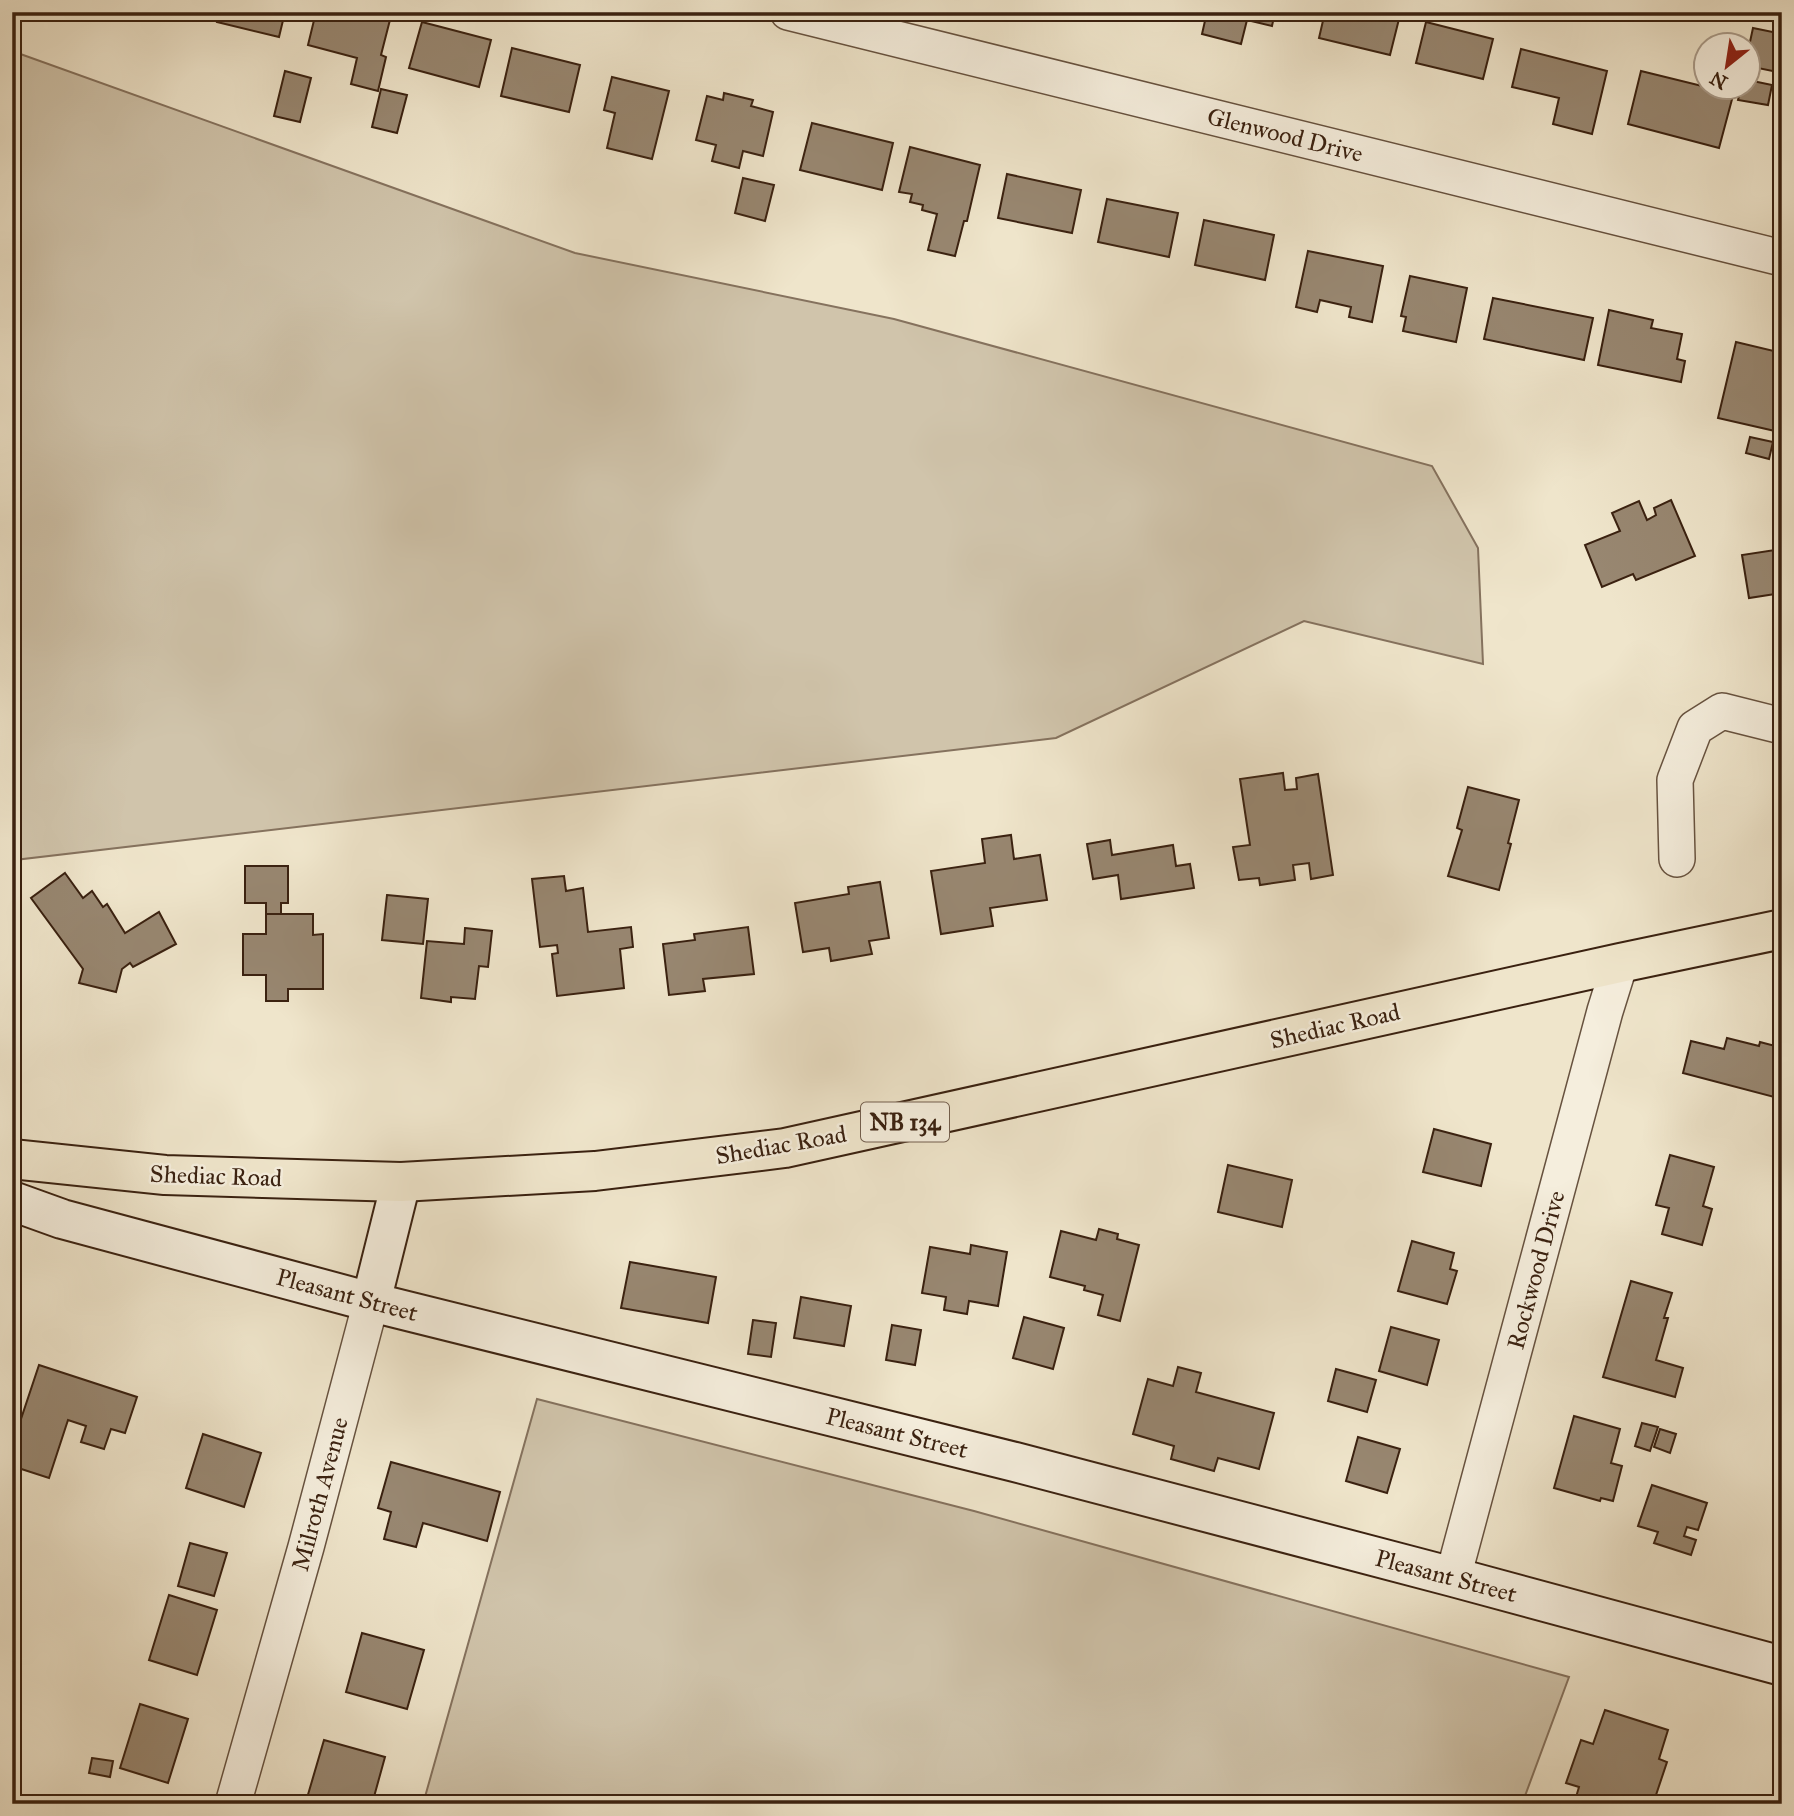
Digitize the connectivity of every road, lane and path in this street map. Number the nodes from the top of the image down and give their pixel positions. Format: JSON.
{"nodes":[{"id":1,"x":788,"y":12,"type":"edge"},
{"id":2,"x":1782,"y":258,"type":"edge"},
{"id":3,"x":1782,"y":726,"type":"edge"},
{"id":4,"x":1676,"y":859,"type":"dead end"},
{"id":5,"x":1782,"y":929,"type":"edge"},
{"id":6,"x":1619,"y":963,"type":"junction"},
{"id":7,"x":12,"y":1159,"type":"edge"},
{"id":8,"x":401,"y":1182,"type":"junction"},
{"id":9,"x":12,"y":1201,"type":"edge"},
{"id":10,"x":371,"y":1302,"type":"junction"},
{"id":11,"x":1453,"y":1577,"type":"junction"},
{"id":12,"x":1782,"y":1667,"type":"edge"},
{"id":13,"x":233,"y":1804,"type":"edge"}],
"edges":[{"from":1,"to":2,"type":"street","name":"Glenwood Drive"},
{"from":3,"to":4,"type":"street"},
{"from":5,"to":6,"type":"main road","name":"Shediac Road","number":"NB 134"},
{"from":6,"to":8,"type":"main road","name":"Shediac Road","number":"NB 134"},
{"from":6,"to":11,"type":"street","name":"Rockwood Drive"},
{"from":7,"to":8,"type":"main road","name":"Shediac Road","number":"NB 134"},
{"from":8,"to":10,"type":"street","name":"Milroth Avenue"},
{"from":9,"to":10,"type":"street","name":"Pleasant Street"},
{"from":10,"to":11,"type":"street","name":"Pleasant Street"},
{"from":10,"to":13,"type":"street","name":"Milroth Avenue"},
{"from":11,"to":12,"type":"street","name":"Pleasant Street"}]}
